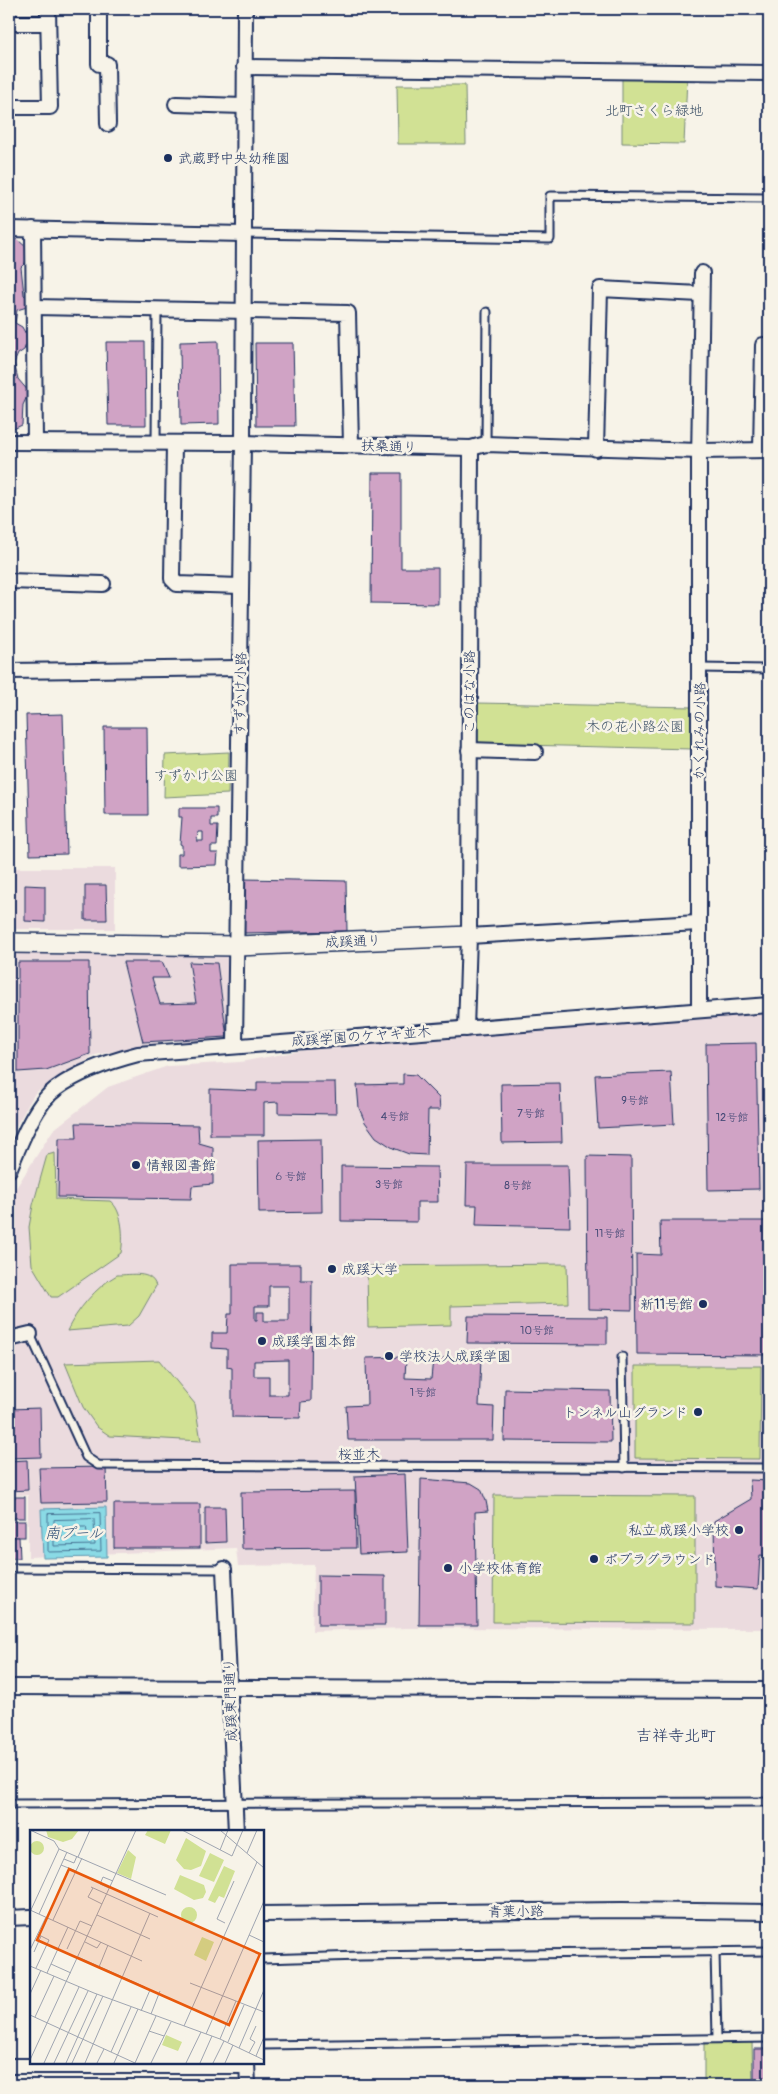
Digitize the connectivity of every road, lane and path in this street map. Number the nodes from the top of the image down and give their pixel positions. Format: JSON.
{"nodes":[{"id":1,"x":48,"y":9,"type":"edge"},
{"id":2,"x":99,"y":9,"type":"edge"},
{"id":3,"x":245,"y":9,"type":"edge"},
{"id":4,"x":9,"y":23,"type":"edge"},
{"id":5,"x":48,"y":23,"type":"junction"},
{"id":6,"x":244,"y":67,"type":"junction"},
{"id":7,"x":769,"y":73,"type":"edge"},
{"id":8,"x":176,"y":104,"type":"dead end"},
{"id":9,"x":244,"y":106,"type":"junction"},
{"id":10,"x":9,"y":107,"type":"edge"},
{"id":11,"x":108,"y":124,"type":"dead end"},
{"id":12,"x":769,"y":198,"type":"edge"},
{"id":13,"x":9,"y":229,"type":"edge"},
{"id":14,"x":33,"y":229,"type":"junction"},
{"id":15,"x":244,"y":234,"type":"junction"},
{"id":16,"x":702,"y":273,"type":"dead end"},
{"id":17,"x":700,"y":294,"type":"junction"},
{"id":18,"x":34,"y":307,"type":"junction"},
{"id":19,"x":157,"y":309,"type":"junction"},
{"id":20,"x":243,"y":310,"type":"junction"},
{"id":21,"x":487,"y":312,"type":"dead end"},
{"id":22,"x":769,"y":346,"type":"edge"},
{"id":23,"x":9,"y":442,"type":"edge"},
{"id":24,"x":35,"y":442,"type":"junction"},
{"id":25,"x":156,"y":442,"type":"junction"},
{"id":26,"x":174,"y":442,"type":"junction"},
{"id":27,"x":243,"y":443,"type":"junction"},
{"id":28,"x":486,"y":444,"type":"junction"},
{"id":29,"x":351,"y":445,"type":"junction"},
{"id":30,"x":471,"y":448,"type":"junction"},
{"id":31,"x":596,"y":449,"type":"junction"},
{"id":32,"x":765,"y":450,"type":"edge"},
{"id":33,"x":699,"y":451,"type":"junction"},
{"id":34,"x":9,"y":581,"type":"edge"},
{"id":35,"x":103,"y":584,"type":"dead end"},
{"id":36,"x":241,"y":586,"type":"junction"},
{"id":37,"x":240,"y":668,"type":"junction"},
{"id":38,"x":700,"y":668,"type":"junction"},
{"id":39,"x":766,"y":669,"type":"dead end"},
{"id":40,"x":9,"y":671,"type":"edge"},
{"id":41,"x":469,"y":750,"type":"junction"},
{"id":42,"x":535,"y":752,"type":"dead end"},
{"id":43,"x":698,"y":923,"type":"junction"},
{"id":44,"x":469,"y":936,"type":"junction"},
{"id":45,"x":9,"y":943,"type":"edge"},
{"id":46,"x":236,"y":946,"type":"junction"},
{"id":47,"x":769,"y":1005,"type":"edge"},
{"id":48,"x":699,"y":1010,"type":"junction"},
{"id":49,"x":466,"y":1029,"type":"junction"},
{"id":50,"x":235,"y":1045,"type":"junction"},
{"id":51,"x":9,"y":1170,"type":"edge"},
{"id":52,"x":30,"y":1334,"type":"joint"},
{"id":53,"x":9,"y":1339,"type":"edge"},
{"id":54,"x":622,"y":1357,"type":"dead end"},
{"id":55,"x":624,"y":1468,"type":"junction"},
{"id":56,"x":769,"y":1468,"type":"edge"},
{"id":57,"x":9,"y":1568,"type":"edge"},
{"id":58,"x":224,"y":1569,"type":"joint"},
{"id":59,"x":9,"y":1687,"type":"edge"},
{"id":60,"x":230,"y":1687,"type":"junction"},
{"id":61,"x":769,"y":1690,"type":"edge"},
{"id":62,"x":769,"y":1802,"type":"edge"},
{"id":63,"x":9,"y":1804,"type":"edge"},
{"id":64,"x":234,"y":1804,"type":"junction"},
{"id":65,"x":236,"y":1830,"type":"edge"},
{"id":66,"x":769,"y":1912,"type":"edge"},
{"id":67,"x":264,"y":1914,"type":"edge"},
{"id":68,"x":30,"y":1917,"type":"edge"},
{"id":69,"x":9,"y":1918,"type":"edge"},
{"id":70,"x":769,"y":1951,"type":"edge"},
{"id":71,"x":715,"y":1952,"type":"junction"},
{"id":72,"x":264,"y":1959,"type":"edge"},
{"id":73,"x":717,"y":2038,"type":"junction"},
{"id":74,"x":769,"y":2038,"type":"edge"},
{"id":75,"x":264,"y":2045,"type":"edge"},
{"id":76,"x":247,"y":2064,"type":"edge"},
{"id":77,"x":9,"y":2066,"type":"edge"},
{"id":78,"x":248,"y":2085,"type":"edge"}],
"edges":[{"from":1,"to":5,"type":"street"},
{"from":2,"to":11,"type":"street"},
{"from":3,"to":6,"type":"street","name":"すずかけ小路"},
{"from":4,"to":5,"type":"street"},
{"from":5,"to":10,"type":"street"},
{"from":6,"to":7,"type":"street"},
{"from":6,"to":9,"type":"street","name":"すずかけ小路"},
{"from":8,"to":9,"type":"street"},
{"from":9,"to":15,"type":"street","name":"すずかけ小路"},
{"from":12,"to":15,"type":"lane"},
{"from":13,"to":14,"type":"street"},
{"from":14,"to":15,"type":"street"},
{"from":14,"to":18,"type":"street"},
{"from":15,"to":20,"type":"street","name":"すずかけ小路"},
{"from":16,"to":17,"type":"street","name":"かくれみの小路"},
{"from":17,"to":31,"type":"street"},
{"from":17,"to":33,"type":"street","name":"かくれみの小路"},
{"from":18,"to":19,"type":"street"},
{"from":18,"to":24,"type":"street"},
{"from":19,"to":20,"type":"street"},
{"from":19,"to":25,"type":"lane"},
{"from":20,"to":27,"type":"street","name":"すずかけ小路"},
{"from":20,"to":29,"type":"street"},
{"from":21,"to":28,"type":"lane"},
{"from":22,"to":32,"type":"street"},
{"from":23,"to":24,"type":"street","name":"扶桑通り"},
{"from":24,"to":25,"type":"street","name":"扶桑通り"},
{"from":25,"to":26,"type":"street","name":"扶桑通り"},
{"from":26,"to":27,"type":"street","name":"扶桑通り"},
{"from":26,"to":36,"type":"street"},
{"from":27,"to":29,"type":"street","name":"扶桑通り"},
{"from":27,"to":36,"type":"street","name":"すずかけ小路"},
{"from":28,"to":30,"type":"street","name":"扶桑通り"},
{"from":28,"to":31,"type":"street","name":"扶桑通り"},
{"from":29,"to":30,"type":"street","name":"扶桑通り"},
{"from":30,"to":41,"type":"street","name":"このはな小路"},
{"from":31,"to":33,"type":"street","name":"扶桑通り"},
{"from":32,"to":33,"type":"street","name":"扶桑通り"},
{"from":33,"to":38,"type":"street","name":"かくれみの小路"},
{"from":34,"to":35,"type":"street"},
{"from":36,"to":37,"type":"street","name":"すずかけ小路"},
{"from":37,"to":40,"type":"street"},
{"from":37,"to":46,"type":"street","name":"すずかけ小路"},
{"from":38,"to":39,"type":"lane"},
{"from":38,"to":43,"type":"street","name":"かくれみの小路"},
{"from":41,"to":42,"type":"street"},
{"from":41,"to":44,"type":"street","name":"このはな小路"},
{"from":43,"to":44,"type":"street"},
{"from":43,"to":48,"type":"street","name":"かくれみの小路"},
{"from":44,"to":46,"type":"street","name":"成蹊通り"},
{"from":44,"to":49,"type":"street","name":"このはな小路"},
{"from":45,"to":46,"type":"street","name":"成蹊通り"},
{"from":46,"to":50,"type":"street","name":"すずかけ小路"},
{"from":47,"to":48,"type":"street","name":"成蹊学園のケヤキ並木"},
{"from":48,"to":49,"type":"street","name":"成蹊学園のケヤキ並木"},
{"from":49,"to":50,"type":"street","name":"成蹊学園のケヤキ並木"},
{"from":50,"to":51,"type":"street","name":"成蹊学園のケヤキ並木"},
{"from":52,"to":53,"type":"street"},
{"from":52,"to":55,"type":"lane","name":"桜並木"},
{"from":54,"to":55,"type":"lane"},
{"from":55,"to":56,"type":"lane","name":"桜並木"},
{"from":57,"to":58,"type":"lane"},
{"from":58,"to":60,"type":"street","name":"成蹊東門通り"},
{"from":59,"to":60,"type":"street"},
{"from":60,"to":61,"type":"street"},
{"from":60,"to":64,"type":"street","name":"成蹊東門通り"},
{"from":62,"to":64,"type":"lane"},
{"from":63,"to":64,"type":"lane"},
{"from":64,"to":65,"type":"street","name":"成蹊東門通り"},
{"from":66,"to":67,"type":"street","name":"青葉小路"},
{"from":68,"to":69,"type":"street"},
{"from":70,"to":71,"type":"lane"},
{"from":71,"to":72,"type":"lane"},
{"from":71,"to":73,"type":"lane"},
{"from":73,"to":74,"type":"lane"},
{"from":73,"to":75,"type":"lane"},
{"from":76,"to":77,"type":"street"},
{"from":76,"to":78,"type":"street"}]}
